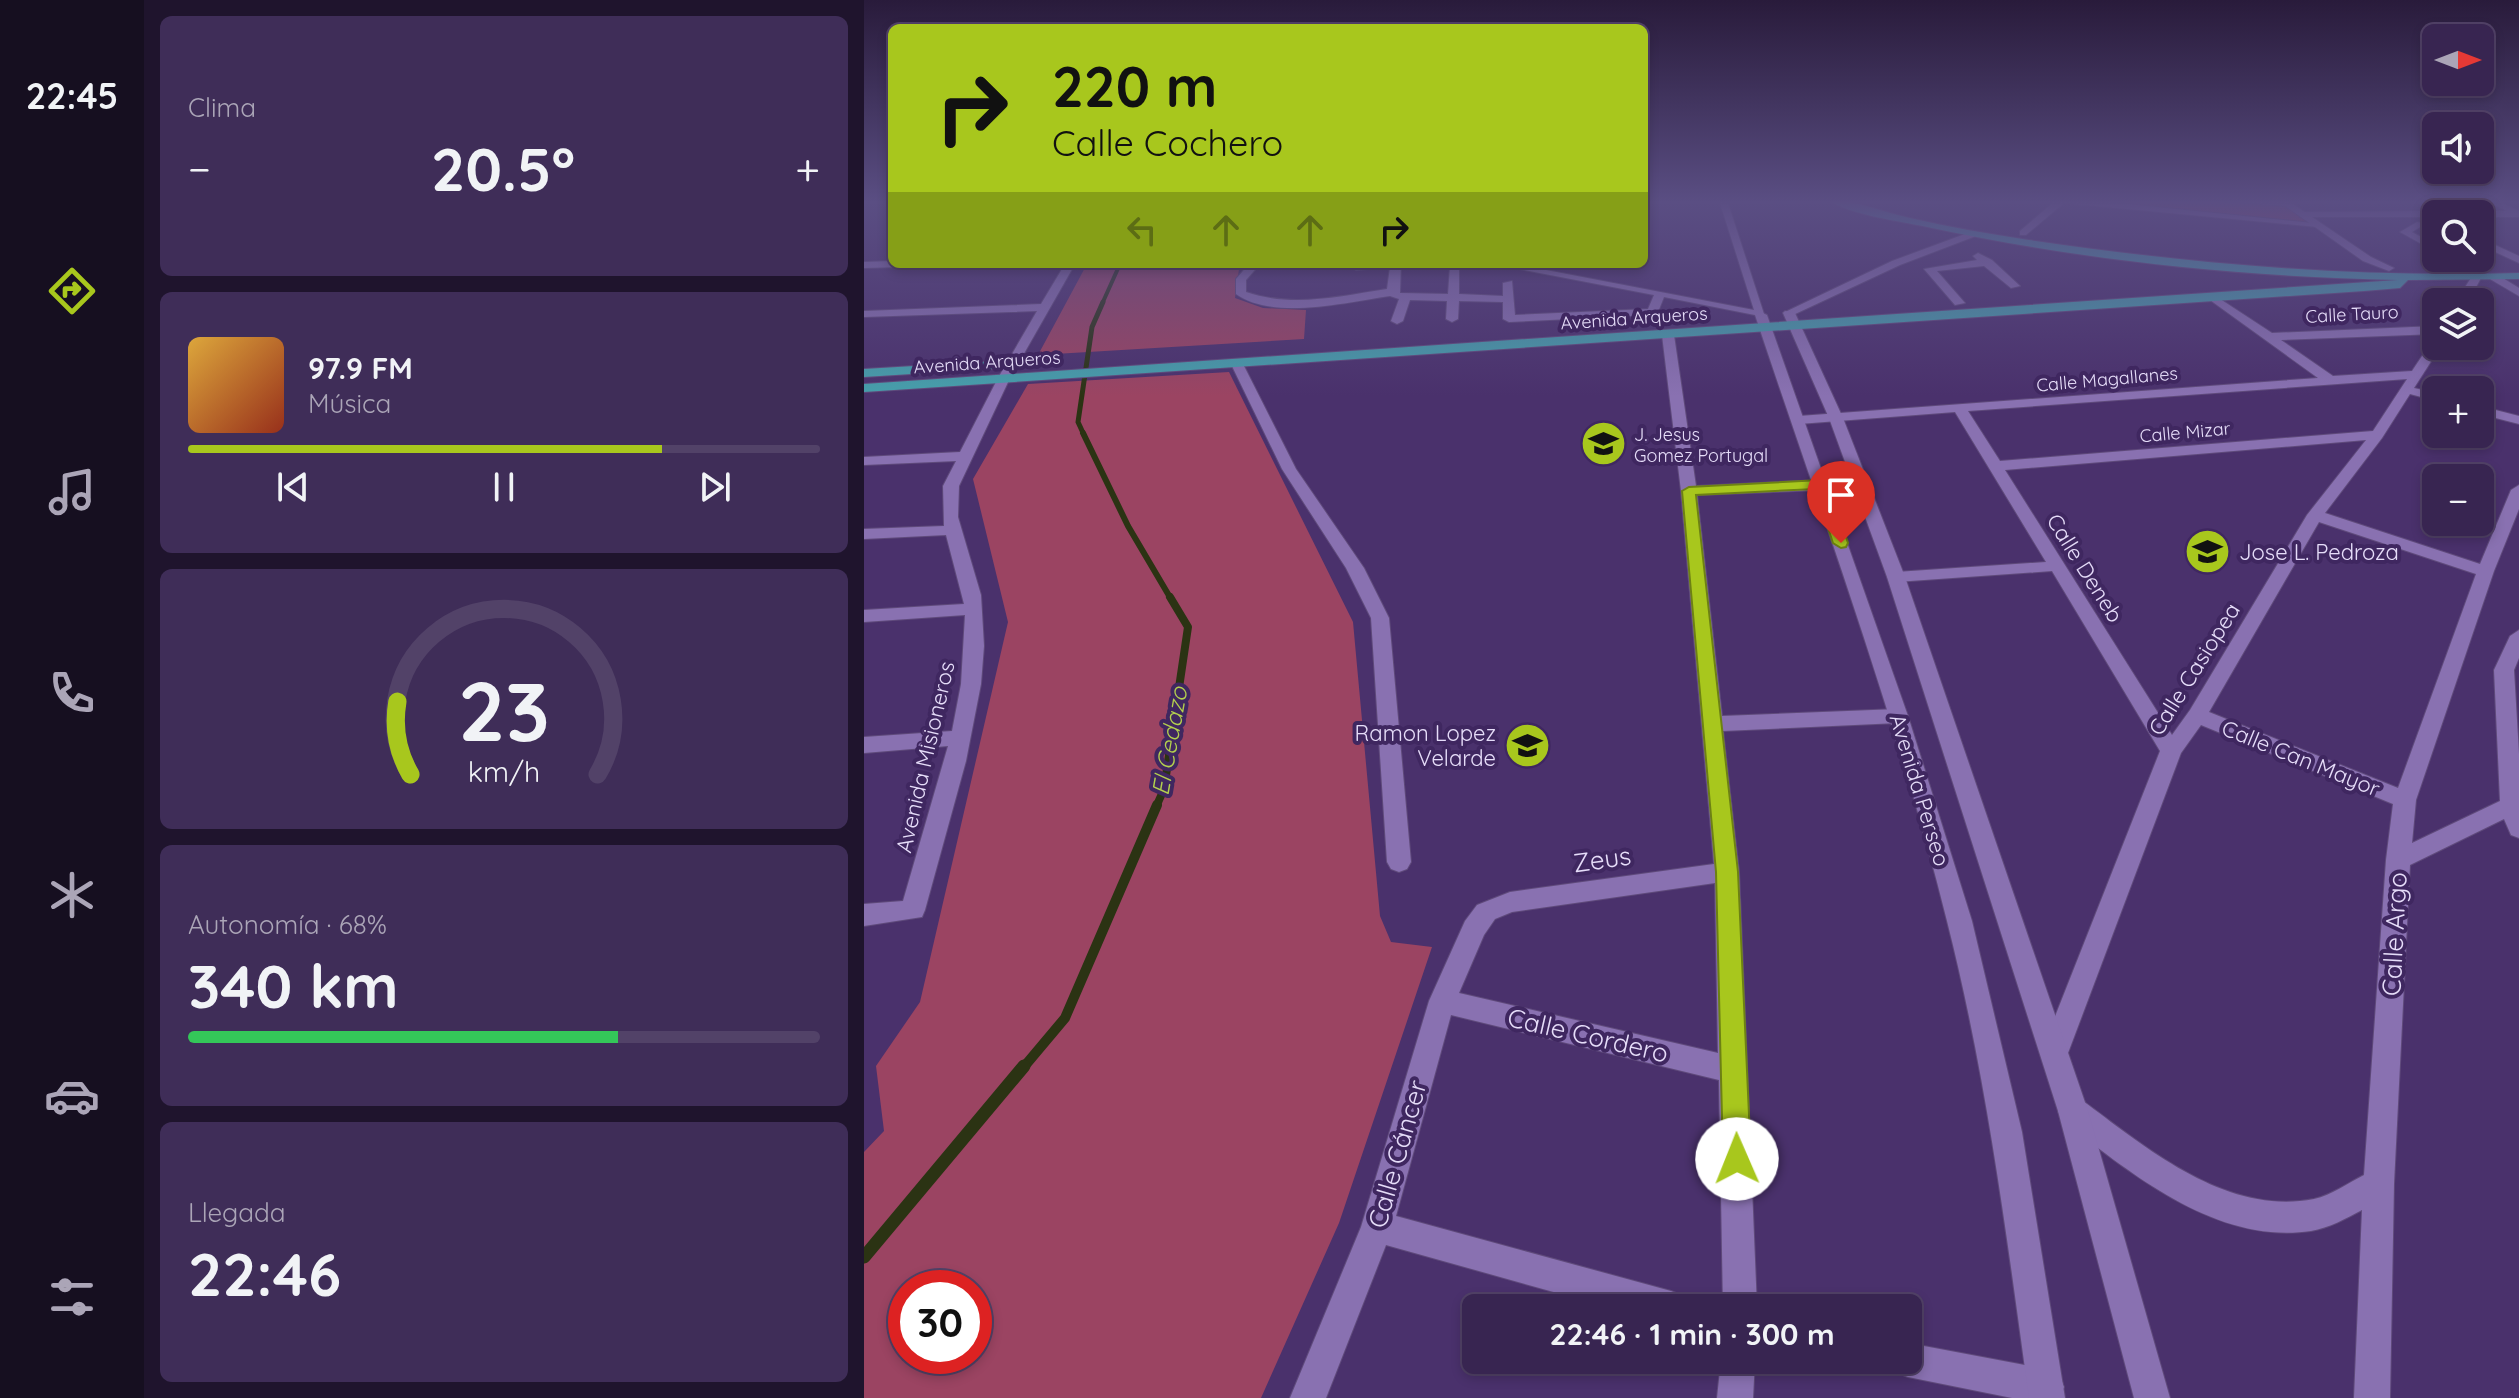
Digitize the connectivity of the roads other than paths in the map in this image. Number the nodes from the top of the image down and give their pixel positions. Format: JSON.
{"nodes":[{"id":1,"x":1743,"y":265,"type":"edge"},
{"id":2,"x":1892,"y":265,"type":"edge"},
{"id":3,"x":1961,"y":265,"type":"edge"},
{"id":4,"x":1992,"y":265,"type":"edge"},
{"id":5,"x":2225,"y":265,"type":"edge"},
{"id":6,"x":2364,"y":265,"type":"edge"},
{"id":7,"x":2377,"y":265,"type":"edge"},
{"id":8,"x":2422,"y":267,"type":"edge"},
{"id":9,"x":1068,"y":268,"type":"edge"},
{"id":10,"x":1251,"y":268,"type":"edge"},
{"id":11,"x":1394,"y":268,"type":"edge"},
{"id":12,"x":1455,"y":268,"type":"edge"},
{"id":13,"x":1520,"y":268,"type":"edge"},
{"id":14,"x":2389,"y":268,"type":"junction"},
{"id":15,"x":2519,"y":276,"type":"edge"},
{"id":16,"x":2494,"y":277,"type":"junction"},
{"id":17,"x":2370,"y":278,"type":"junction"},
{"id":18,"x":2476,"y":278,"type":"junction"},
{"id":19,"x":2404,"y":279,"type":"junction"},
{"id":20,"x":1508,"y":283,"type":"dead end"},
{"id":21,"x":2015,"y":286,"type":"dead end"},
{"id":22,"x":2470,"y":288,"type":"edge"},
{"id":23,"x":1392,"y":292,"type":"junction"},
{"id":24,"x":1660,"y":293,"type":"junction"},
{"id":25,"x":2519,"y":293,"type":"edge"},
{"id":26,"x":1405,"y":297,"type":"junction"},
{"id":27,"x":2214,"y":298,"type":"junction"},
{"id":28,"x":1509,"y":299,"type":"junction"},
{"id":29,"x":1454,"y":300,"type":"junction"},
{"id":30,"x":1959,"y":303,"type":"junction"},
{"id":31,"x":1044,"y":307,"type":"junction"},
{"id":32,"x":864,"y":314,"type":"edge"},
{"id":33,"x":1452,"y":319,"type":"dead end"},
{"id":34,"x":1792,"y":319,"type":"junction"},
{"id":35,"x":1397,"y":321,"type":"dead end"},
{"id":36,"x":1764,"y":321,"type":"junction"},
{"id":37,"x":2422,"y":331,"type":"edge"},
{"id":38,"x":1500,"y":332,"type":"dead end"},
{"id":39,"x":1668,"y":335,"type":"junction"},
{"id":40,"x":2269,"y":337,"type":"junction"},
{"id":41,"x":1298,"y":345,"type":"dead end"},
{"id":42,"x":2426,"y":360,"type":"edge"},
{"id":43,"x":1237,"y":364,"type":"junction"},
{"id":44,"x":864,"y":373,"type":"edge"},
{"id":45,"x":1015,"y":373,"type":"junction"},
{"id":46,"x":2330,"y":380,"type":"junction"},
{"id":47,"x":2413,"y":382,"type":"junction"},
{"id":48,"x":864,"y":388,"type":"edge"},
{"id":49,"x":2422,"y":388,"type":"edge"},
{"id":50,"x":1960,"y":409,"type":"junction"},
{"id":51,"x":2494,"y":414,"type":"edge"},
{"id":52,"x":1836,"y":418,"type":"junction"},
{"id":53,"x":1799,"y":420,"type":"junction"},
{"id":54,"x":2519,"y":420,"type":"edge"},
{"id":55,"x":2377,"y":435,"type":"junction"},
{"id":56,"x":967,"y":456,"type":"junction"},
{"id":57,"x":864,"y":461,"type":"edge"},
{"id":58,"x":1995,"y":466,"type":"junction"},
{"id":59,"x":1821,"y":485,"type":"junction"},
{"id":60,"x":2519,"y":490,"type":"edge"},
{"id":61,"x":1689,"y":491,"type":"junction"},
{"id":62,"x":2315,"y":515,"type":"junction"},
{"id":63,"x":954,"y":530,"type":"junction"},
{"id":64,"x":864,"y":534,"type":"edge"},
{"id":65,"x":2057,"y":566,"type":"junction"},
{"id":66,"x":2485,"y":571,"type":"junction"},
{"id":67,"x":1896,"y":577,"type":"junction"},
{"id":68,"x":974,"y":609,"type":"junction"},
{"id":69,"x":864,"y":616,"type":"edge"},
{"id":70,"x":2519,"y":636,"type":"edge"},
{"id":71,"x":2511,"y":677,"type":"edge"},
{"id":72,"x":2197,"y":715,"type":"junction"},
{"id":73,"x":1898,"y":716,"type":"junction"},
{"id":74,"x":1714,"y":724,"type":"junction"},
{"id":75,"x":959,"y":738,"type":"junction"},
{"id":76,"x":864,"y":745,"type":"edge"},
{"id":77,"x":2171,"y":751,"type":"junction"},
{"id":78,"x":2405,"y":800,"type":"junction"},
{"id":79,"x":2515,"y":803,"type":"edge"},
{"id":80,"x":2519,"y":829,"type":"edge"},
{"id":81,"x":2398,"y":860,"type":"junction"},
{"id":82,"x":1399,"y":862,"type":"dead end"},
{"id":83,"x":1727,"y":872,"type":"junction"},
{"id":84,"x":1486,"y":912,"type":"joint"},
{"id":85,"x":864,"y":915,"type":"edge"},
{"id":86,"x":1442,"y":1001,"type":"junction"},
{"id":87,"x":2055,"y":1052,"type":"junction"},
{"id":88,"x":1735,"y":1070,"type":"junction"},
{"id":89,"x":2073,"y":1111,"type":"junction"},
{"id":90,"x":2379,"y":1184,"type":"junction"},
{"id":91,"x":1377,"y":1227,"type":"junction"},
{"id":92,"x":1620,"y":1294,"type":"edge"},
{"id":93,"x":1740,"y":1294,"type":"edge"},
{"id":94,"x":1922,"y":1363,"type":"edge"},
{"id":95,"x":1737,"y":1374,"type":"edge"},
{"id":96,"x":2047,"y":1392,"type":"edge"},
{"id":97,"x":1308,"y":1398,"type":"edge"},
{"id":98,"x":1735,"y":1398,"type":"edge"},
{"id":99,"x":2152,"y":1398,"type":"edge"},
{"id":100,"x":2372,"y":1398,"type":"edge"}],
"edges":[{"from":1,"to":36,"type":"street","name":"Avenida Perseo"},
{"from":2,"to":34,"type":"street"},
{"from":3,"to":30,"type":"street"},
{"from":4,"to":21,"type":"street"},
{"from":5,"to":17,"type":"main road"},
{"from":6,"to":17,"type":"main road"},
{"from":7,"to":14,"type":"main road"},
{"from":8,"to":14,"type":"main road"},
{"from":9,"to":31,"type":"street","name":"Avenida Misioneros"},
{"from":10,"to":23,"type":"street"},
{"from":11,"to":23,"type":"street"},
{"from":12,"to":29,"type":"street"},
{"from":13,"to":24,"type":"street"},
{"from":14,"to":19,"type":"main road"},
{"from":15,"to":16,"type":"main road"},
{"from":16,"to":18,"type":"main road"},
{"from":16,"to":25,"type":"street"},
{"from":17,"to":19,"type":"main road"},
{"from":17,"to":30,"type":"main road","name":"Avenida Arqueros"},
{"from":18,"to":19,"type":"main road"},
{"from":18,"to":22,"type":"street"},
{"from":19,"to":27,"type":"main road","name":"Avenida Arqueros"},
{"from":20,"to":28,"type":"street"},
{"from":23,"to":26,"type":"street"},
{"from":24,"to":28,"type":"street"},
{"from":24,"to":36,"type":"street"},
{"from":26,"to":29,"type":"street"},
{"from":26,"to":35,"type":"street"},
{"from":27,"to":34,"type":"main road","name":"Avenida Arqueros"},
{"from":27,"to":40,"type":"street"},
{"from":28,"to":29,"type":"street"},
{"from":29,"to":33,"type":"street"},
{"from":30,"to":34,"type":"main road","name":"Avenida Arqueros"},
{"from":31,"to":32,"type":"street"},
{"from":31,"to":45,"type":"street","name":"Avenida Misioneros"},
{"from":34,"to":36,"type":"main road","name":"Avenida Arqueros"},
{"from":34,"to":52,"type":"street","name":"Avenida Perseo"},
{"from":36,"to":38,"type":"main road","name":"Avenida Arqueros"},
{"from":36,"to":39,"type":"main road","name":"Avenida Arqueros"},
{"from":36,"to":53,"type":"street","name":"Avenida Perseo"},
{"from":37,"to":40,"type":"street","name":"Calle Tauro"},
{"from":39,"to":43,"type":"main road","name":"Avenida Arqueros"},
{"from":39,"to":61,"type":"street"},
{"from":40,"to":46,"type":"street"},
{"from":41,"to":45,"type":"main road","name":"Avenida Arqueros"},
{"from":42,"to":47,"type":"street","name":"Calle Casiopea"},
{"from":43,"to":45,"type":"main road","name":"Avenida Arqueros"},
{"from":43,"to":82,"type":"street"},
{"from":44,"to":45,"type":"main road","name":"Avenida Arqueros"},
{"from":45,"to":48,"type":"main road","name":"Avenida Arqueros"},
{"from":45,"to":56,"type":"street","name":"Avenida Misioneros"},
{"from":46,"to":47,"type":"street","name":"Calle Magallanes"},
{"from":46,"to":50,"type":"street","name":"Calle Magallanes"},
{"from":47,"to":49,"type":"street","name":"Calle Magallanes"},
{"from":47,"to":55,"type":"street","name":"Calle Casiopea"},
{"from":50,"to":52,"type":"street","name":"Calle Magallanes"},
{"from":50,"to":58,"type":"street","name":"Calle Deneb"},
{"from":51,"to":54,"type":"street"},
{"from":52,"to":53,"type":"street","name":"Calle Magallanes"},
{"from":52,"to":67,"type":"street","name":"Avenida Perseo"},
{"from":53,"to":59,"type":"street","name":"Avenida Perseo"},
{"from":55,"to":58,"type":"street","name":"Calle Mizar"},
{"from":55,"to":62,"type":"street","name":"Calle Casiopea"},
{"from":56,"to":57,"type":"street"},
{"from":56,"to":63,"type":"street","name":"Avenida Misioneros"},
{"from":58,"to":65,"type":"street","name":"Calle Deneb"},
{"from":59,"to":61,"type":"street"},
{"from":59,"to":73,"type":"street","name":"Avenida Perseo"},
{"from":60,"to":66,"type":"street","name":"Calle Argo"},
{"from":61,"to":74,"type":"street"},
{"from":62,"to":66,"type":"street"},
{"from":62,"to":72,"type":"street","name":"Calle Casiopea"},
{"from":63,"to":64,"type":"street"},
{"from":63,"to":68,"type":"street","name":"Avenida Misioneros"},
{"from":65,"to":67,"type":"street"},
{"from":65,"to":77,"type":"street","name":"Calle Deneb"},
{"from":66,"to":78,"type":"street","name":"Calle Argo"},
{"from":67,"to":87,"type":"street","name":"Avenida Perseo"},
{"from":68,"to":69,"type":"street"},
{"from":68,"to":75,"type":"street","name":"Avenida Misioneros"},
{"from":70,"to":71,"type":"street"},
{"from":71,"to":79,"type":"street"},
{"from":72,"to":77,"type":"street","name":"Calle Casiopea"},
{"from":72,"to":78,"type":"street","name":"Calle Can Mayor"},
{"from":73,"to":74,"type":"street"},
{"from":73,"to":96,"type":"street","name":"Avenida Perseo"},
{"from":74,"to":83,"type":"street"},
{"from":75,"to":76,"type":"street"},
{"from":75,"to":85,"type":"street","name":"Avenida Misioneros"},
{"from":77,"to":87,"type":"street","name":"Calle Casiopea"},
{"from":78,"to":81,"type":"street","name":"Calle Argo"},
{"from":79,"to":80,"type":"street"},
{"from":79,"to":81,"type":"street"},
{"from":81,"to":90,"type":"street","name":"Calle Argo"},
{"from":83,"to":84,"type":"street","name":"Zeus"},
{"from":83,"to":88,"type":"street"},
{"from":84,"to":86,"type":"street","name":"Calle Cáncer"},
{"from":86,"to":88,"type":"street","name":"Calle Cordero"},
{"from":86,"to":91,"type":"street","name":"Calle Cáncer"},
{"from":87,"to":89,"type":"street","name":"Avenida Perseo"},
{"from":88,"to":93,"type":"street"},
{"from":89,"to":90,"type":"street"},
{"from":89,"to":99,"type":"street","name":"Avenida Perseo"},
{"from":90,"to":100,"type":"street","name":"Calle Argo"},
{"from":91,"to":92,"type":"street"},
{"from":91,"to":97,"type":"street","name":"Calle Cáncer"},
{"from":94,"to":96,"type":"street"},
{"from":95,"to":98,"type":"street"}]}
